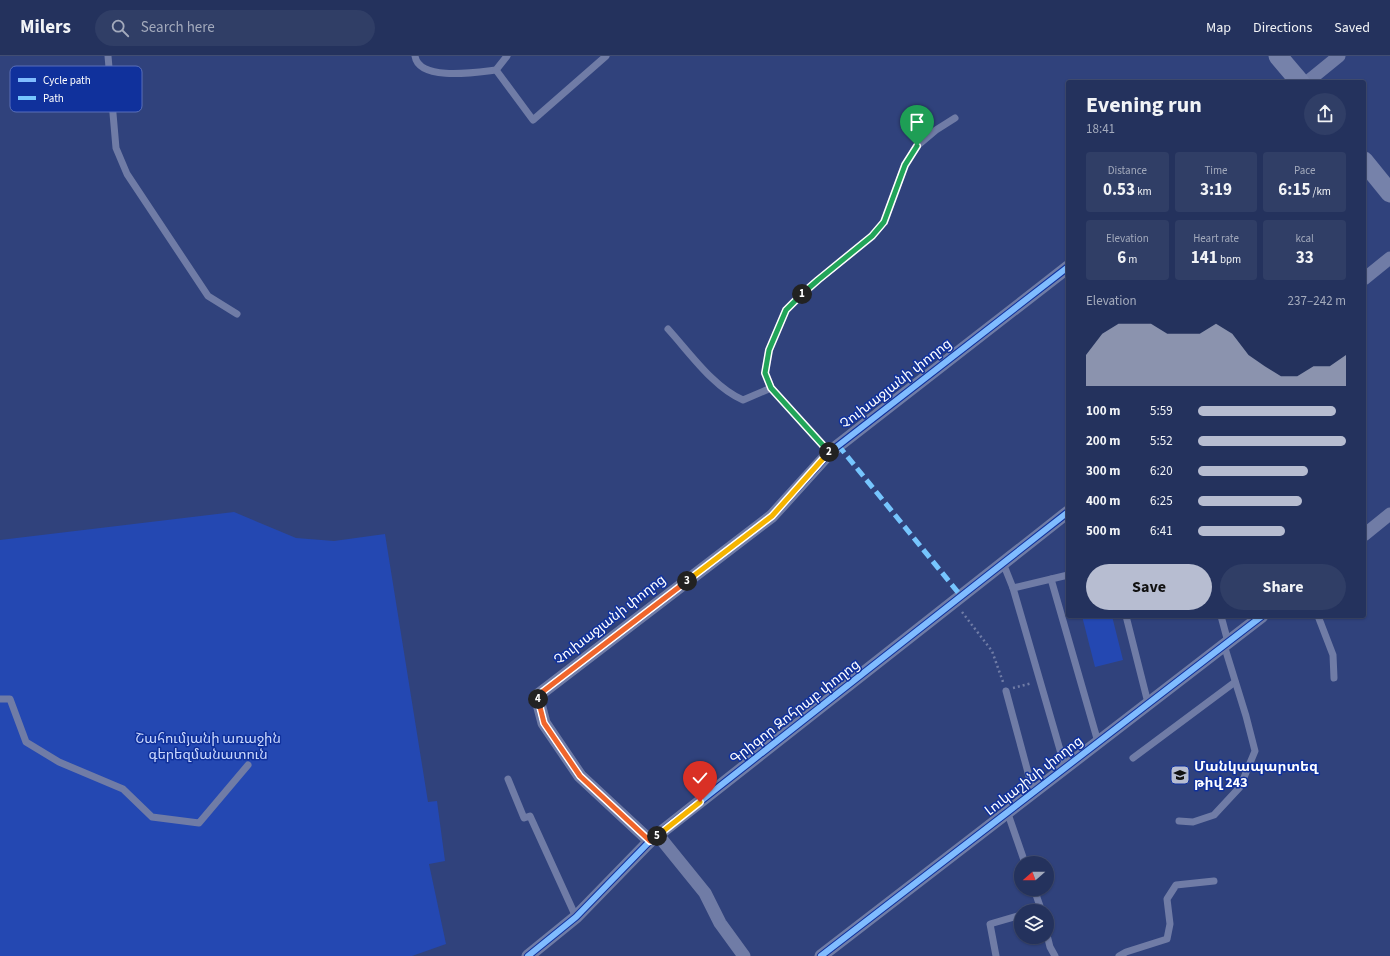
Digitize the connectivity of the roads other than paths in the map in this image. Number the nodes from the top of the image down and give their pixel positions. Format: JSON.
{"nodes":[{"id":1,"x":108,"y":56,"type":"edge"},
{"id":2,"x":415,"y":56,"type":"edge"},
{"id":3,"x":507,"y":56,"type":"edge"},
{"id":4,"x":606,"y":56,"type":"edge"},
{"id":5,"x":1278,"y":56,"type":"edge"},
{"id":6,"x":1340,"y":56,"type":"edge"},
{"id":7,"x":109,"y":66,"type":"edge"},
{"id":8,"x":496,"y":70,"type":"junction"},
{"id":9,"x":1298,"y":80,"type":"edge"},
{"id":10,"x":1310,"y":80,"type":"edge"},
{"id":11,"x":113,"y":112,"type":"edge"},
{"id":12,"x":956,"y":118,"type":"dead end"},
{"id":13,"x":1366,"y":163,"type":"edge"},
{"id":14,"x":1390,"y":193,"type":"edge"},
{"id":15,"x":1390,"y":258,"type":"edge"},
{"id":16,"x":1066,"y":269,"type":"edge"},
{"id":17,"x":1366,"y":277,"type":"edge"},
{"id":18,"x":237,"y":314,"type":"dead end"},
{"id":19,"x":668,"y":329,"type":"dead end"},
{"id":20,"x":771,"y":388,"type":"junction"},
{"id":21,"x":830,"y":452,"type":"junction"},
{"id":22,"x":1066,"y":514,"type":"edge"},
{"id":23,"x":1390,"y":514,"type":"edge"},
{"id":24,"x":1366,"y":533,"type":"edge"},
{"id":25,"x":1003,"y":563,"type":"junction"},
{"id":26,"x":1066,"y":575,"type":"edge"},
{"id":27,"x":1051,"y":579,"type":"junction"},
{"id":28,"x":1013,"y":588,"type":"junction"},
{"id":29,"x":1127,"y":618,"type":"edge"},
{"id":30,"x":1221,"y":618,"type":"edge"},
{"id":31,"x":1259,"y":618,"type":"edge"},
{"id":32,"x":1319,"y":618,"type":"edge"},
{"id":33,"x":1226,"y":644,"type":"junction"},
{"id":34,"x":1334,"y":678,"type":"dead end"},
{"id":35,"x":1235,"y":682,"type":"junction"},
{"id":36,"x":1006,"y":691,"type":"road end"},
{"id":37,"x":0,"y":699,"type":"edge"},
{"id":38,"x":1148,"y":703,"type":"junction"},
{"id":39,"x":1098,"y":742,"type":"junction"},
{"id":40,"x":1133,"y":758,"type":"dead end"},
{"id":41,"x":248,"y":765,"type":"dead end"},
{"id":42,"x":1065,"y":767,"type":"junction"},
{"id":43,"x":508,"y":779,"type":"dead end"},
{"id":44,"x":1033,"y":791,"type":"junction"},
{"id":45,"x":1007,"y":811,"type":"junction"},
{"id":46,"x":1179,"y":821,"type":"dead end"},
{"id":47,"x":654,"y":838,"type":"junction"},
{"id":48,"x":1023,"y":856,"type":"edge"},
{"id":49,"x":1214,"y":881,"type":"dead end"},
{"id":50,"x":576,"y":917,"type":"junction"},
{"id":51,"x":1014,"y":917,"type":"edge"},
{"id":52,"x":1049,"y":944,"type":"edge"},
{"id":53,"x":528,"y":956,"type":"edge"},
{"id":54,"x":744,"y":956,"type":"edge"},
{"id":55,"x":821,"y":956,"type":"edge"},
{"id":56,"x":996,"y":956,"type":"edge"},
{"id":57,"x":1055,"y":956,"type":"edge"},
{"id":58,"x":1119,"y":956,"type":"edge"}],
"edges":[{"from":1,"to":7,"type":"lane"},
{"from":2,"to":8,"type":"lane"},
{"from":3,"to":8,"type":"lane"},
{"from":4,"to":8,"type":"lane"},
{"from":5,"to":9,"type":"street"},
{"from":6,"to":10,"type":"street"},
{"from":11,"to":18,"type":"lane"},
{"from":12,"to":20,"type":"lane"},
{"from":13,"to":14,"type":"street"},
{"from":15,"to":17,"type":"street"},
{"from":16,"to":21,"type":"street","name":"Չուխաջյանի փողոց"},
{"from":19,"to":20,"type":"lane"},
{"from":20,"to":21,"type":"lane"},
{"from":21,"to":47,"type":"street","name":"Չուխաջյանի փողոց"},
{"from":22,"to":25,"type":"street","name":"Գրիգոր Զոհրաբ փողոց"},
{"from":23,"to":24,"type":"street"},
{"from":25,"to":28,"type":"lane"},
{"from":25,"to":47,"type":"street","name":"Գրիգոր Զոհրաբ փողոց"},
{"from":26,"to":27,"type":"lane"},
{"from":27,"to":28,"type":"lane"},
{"from":27,"to":39,"type":"lane"},
{"from":28,"to":42,"type":"lane"},
{"from":29,"to":38,"type":"lane"},
{"from":30,"to":33,"type":"lane"},
{"from":31,"to":33,"type":"street","name":"Լուկաշինի փողոց"},
{"from":32,"to":34,"type":"lane"},
{"from":33,"to":35,"type":"lane"},
{"from":33,"to":38,"type":"street","name":"Լուկաշինի փողոց"},
{"from":35,"to":40,"type":"lane"},
{"from":35,"to":46,"type":"lane"},
{"from":36,"to":44,"type":"lane"},
{"from":37,"to":41,"type":"lane"},
{"from":38,"to":39,"type":"street","name":"Լուկաշինի փողոց"},
{"from":39,"to":42,"type":"street","name":"Լուկաշինի փողոց"},
{"from":42,"to":44,"type":"street","name":"Լուկաշինի փողոց"},
{"from":43,"to":50,"type":"lane"},
{"from":44,"to":45,"type":"street","name":"Լուկաշինի փողոց"},
{"from":45,"to":48,"type":"lane"},
{"from":45,"to":55,"type":"street","name":"Լուկաշինի փողոց"},
{"from":47,"to":50,"type":"street","name":"Գրիգոր Զոհրաբ փողոց"},
{"from":47,"to":54,"type":"street","name":"Չուխաջյանի փողոց"},
{"from":49,"to":58,"type":"lane"},
{"from":50,"to":53,"type":"street","name":"Գրիգոր Զոհրաբ փողոց"},
{"from":51,"to":56,"type":"lane"},
{"from":52,"to":57,"type":"lane"}]}
